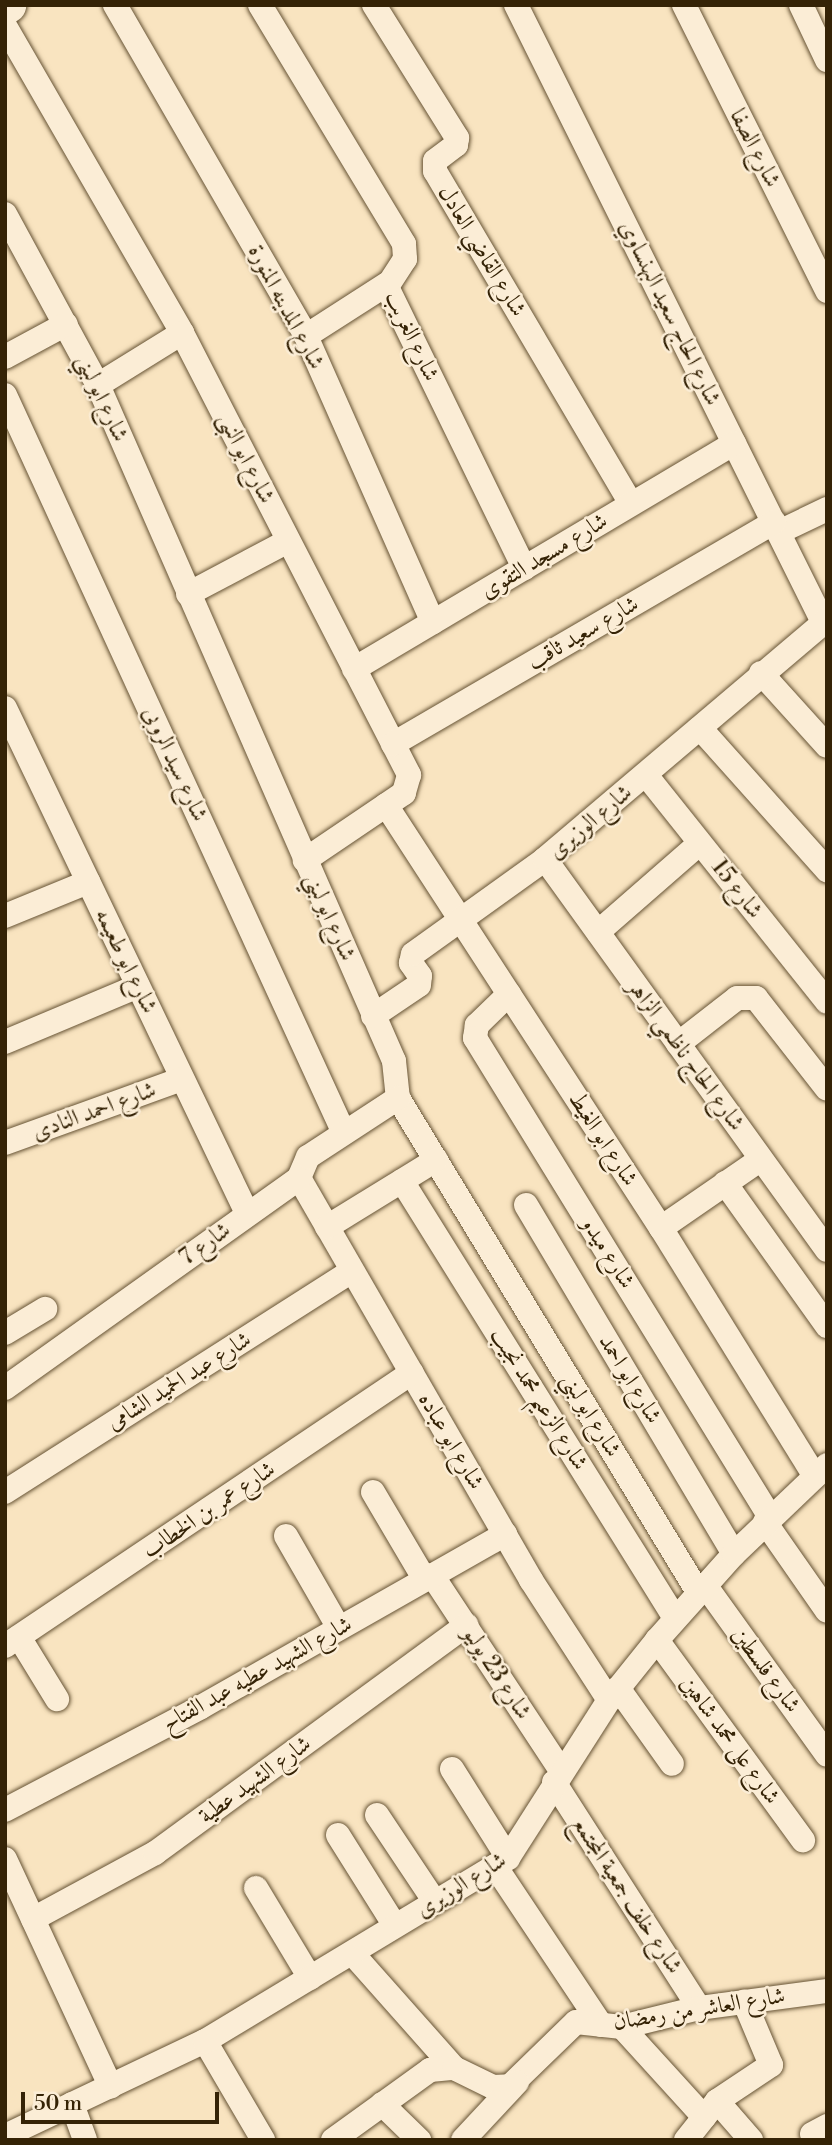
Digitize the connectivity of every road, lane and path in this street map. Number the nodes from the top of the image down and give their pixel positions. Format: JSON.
{"nodes":[{"id":1,"x":115,"y":5,"type":"edge"},
{"id":2,"x":260,"y":5,"type":"edge"},
{"id":3,"x":374,"y":5,"type":"edge"},
{"id":4,"x":516,"y":5,"type":"edge"},
{"id":5,"x":684,"y":5,"type":"edge"},
{"id":6,"x":801,"y":5,"type":"edge"},
{"id":7,"x":5,"y":26,"type":"edge"},
{"id":8,"x":827,"y":60,"type":"edge"},
{"id":9,"x":5,"y":214,"type":"edge"},
{"id":10,"x":387,"y":284,"type":"junction"},
{"id":11,"x":827,"y":291,"type":"edge"},
{"id":12,"x":66,"y":324,"type":"junction"},
{"id":13,"x":182,"y":333,"type":"junction"},
{"id":14,"x":306,"y":335,"type":"junction"},
{"id":15,"x":5,"y":357,"type":"edge"},
{"id":16,"x":99,"y":385,"type":"junction"},
{"id":17,"x":5,"y":395,"type":"edge"},
{"id":18,"x":734,"y":443,"type":"junction"},
{"id":19,"x":631,"y":504,"type":"junction"},
{"id":20,"x":827,"y":509,"type":"edge"},
{"id":21,"x":776,"y":527,"type":"junction"},
{"id":22,"x":288,"y":541,"type":"junction"},
{"id":23,"x":524,"y":568,"type":"junction"},
{"id":24,"x":188,"y":594,"type":"junction"},
{"id":25,"x":825,"y":621,"type":"edge"},
{"id":26,"x":433,"y":622,"type":"junction"},
{"id":27,"x":354,"y":669,"type":"junction"},
{"id":28,"x":761,"y":673,"type":"junction"},
{"id":29,"x":7,"y":715,"type":"edge"},
{"id":30,"x":699,"y":728,"type":"junction"},
{"id":31,"x":393,"y":744,"type":"junction"},
{"id":32,"x":827,"y":746,"type":"edge"},
{"id":33,"x":646,"y":775,"type":"junction"},
{"id":34,"x":386,"y":805,"type":"junction"},
{"id":35,"x":700,"y":843,"type":"junction"},
{"id":36,"x":545,"y":859,"type":"junction"},
{"id":37,"x":305,"y":860,"type":"junction"},
{"id":38,"x":827,"y":870,"type":"edge"},
{"id":39,"x":88,"y":882,"type":"junction"},
{"id":40,"x":5,"y":916,"type":"edge"},
{"id":41,"x":460,"y":920,"type":"junction"},
{"id":42,"x":598,"y":932,"type":"junction"},
{"id":43,"x":138,"y":986,"type":"junction"},
{"id":44,"x":509,"y":994,"type":"junction"},
{"id":45,"x":827,"y":1002,"type":"edge"},
{"id":46,"x":373,"y":1016,"type":"junction"},
{"id":47,"x":5,"y":1042,"type":"edge"},
{"id":48,"x":678,"y":1044,"type":"junction"},
{"id":49,"x":182,"y":1079,"type":"junction"},
{"id":50,"x":827,"y":1089,"type":"edge"},
{"id":51,"x":398,"y":1098,"type":"junction"},
{"id":52,"x":345,"y":1133,"type":"junction"},
{"id":53,"x":5,"y":1143,"type":"edge"},
{"id":54,"x":761,"y":1159,"type":"junction"},
{"id":55,"x":436,"y":1160,"type":"junction"},
{"id":56,"x":299,"y":1178,"type":"junction"},
{"id":57,"x":402,"y":1181,"type":"junction"},
{"id":58,"x":725,"y":1183,"type":"junction"},
{"id":59,"x":526,"y":1205,"type":"dead end"},
{"id":60,"x":247,"y":1213,"type":"junction"},
{"id":61,"x":327,"y":1227,"type":"junction"},
{"id":62,"x":660,"y":1228,"type":"junction"},
{"id":63,"x":827,"y":1250,"type":"edge"},
{"id":64,"x":352,"y":1271,"type":"junction"},
{"id":65,"x":45,"y":1309,"type":"dead end"},
{"id":66,"x":827,"y":1326,"type":"edge"},
{"id":67,"x":5,"y":1333,"type":"edge"},
{"id":68,"x":412,"y":1373,"type":"junction"},
{"id":69,"x":5,"y":1388,"type":"edge"},
{"id":70,"x":821,"y":1471,"type":"edge"},
{"id":71,"x":5,"y":1492,"type":"edge"},
{"id":72,"x":373,"y":1492,"type":"dead end"},
{"id":73,"x":767,"y":1520,"type":"junction"},
{"id":74,"x":505,"y":1534,"type":"junction"},
{"id":75,"x":286,"y":1536,"type":"dead end"},
{"id":76,"x":734,"y":1554,"type":"junction"},
{"id":77,"x":428,"y":1577,"type":"junction"},
{"id":78,"x":702,"y":1589,"type":"junction"},
{"id":79,"x":827,"y":1611,"type":"edge"},
{"id":80,"x":675,"y":1618,"type":"junction"},
{"id":81,"x":466,"y":1625,"type":"junction"},
{"id":82,"x":339,"y":1628,"type":"junction"},
{"id":83,"x":657,"y":1640,"type":"junction"},
{"id":84,"x":12,"y":1641,"type":"edge"},
{"id":85,"x":614,"y":1694,"type":"junction"},
{"id":86,"x":57,"y":1699,"type":"dead end"},
{"id":87,"x":827,"y":1755,"type":"edge"},
{"id":88,"x":672,"y":1764,"type":"dead end"},
{"id":89,"x":452,"y":1769,"type":"dead end"},
{"id":90,"x":558,"y":1776,"type":"junction"},
{"id":91,"x":5,"y":1810,"type":"edge"},
{"id":92,"x":377,"y":1815,"type":"dead end"},
{"id":93,"x":338,"y":1835,"type":"dead end"},
{"id":94,"x":803,"y":1840,"type":"dead end"},
{"id":95,"x":5,"y":1859,"type":"edge"},
{"id":96,"x":501,"y":1862,"type":"junction"},
{"id":97,"x":256,"y":1888,"type":"dead end"},
{"id":98,"x":435,"y":1902,"type":"junction"},
{"id":99,"x":33,"y":1919,"type":"junction"},
{"id":100,"x":395,"y":1926,"type":"junction"},
{"id":101,"x":352,"y":1953,"type":"junction"},
{"id":102,"x":310,"y":1978,"type":"junction"},
{"id":103,"x":827,"y":1992,"type":"edge"},
{"id":104,"x":744,"y":2001,"type":"junction"},
{"id":105,"x":699,"y":2008,"type":"junction"},
{"id":106,"x":612,"y":2026,"type":"junction"},
{"id":107,"x":205,"y":2041,"type":"junction"},
{"id":108,"x":454,"y":2068,"type":"junction"},
{"id":109,"x":518,"y":2081,"type":"junction"},
{"id":110,"x":111,"y":2087,"type":"junction"},
{"id":111,"x":72,"y":2104,"type":"junction"},
{"id":112,"x":383,"y":2104,"type":"junction"},
{"id":113,"x":710,"y":2109,"type":"junction"},
{"id":114,"x":6,"y":2133,"type":"edge"},
{"id":115,"x":85,"y":2140,"type":"edge"},
{"id":116,"x":263,"y":2140,"type":"edge"},
{"id":117,"x":333,"y":2140,"type":"edge"},
{"id":118,"x":419,"y":2140,"type":"edge"},
{"id":119,"x":463,"y":2140,"type":"edge"},
{"id":120,"x":686,"y":2140,"type":"edge"},
{"id":121,"x":751,"y":2140,"type":"edge"}],
"edges":[{"from":1,"to":14,"type":"street","name":"شارع المدينه المنورة"},
{"from":2,"to":10,"type":"street","name":"شارع الغريب"},
{"from":3,"to":19,"type":"street","name":"شارع القاضي العادل"},
{"from":4,"to":18,"type":"street","name":"شارع الحاج سعيد البهنساوي"},
{"from":5,"to":11,"type":"street","name":"شارع الصفا"},
{"from":6,"to":8,"type":"street"},
{"from":7,"to":13,"type":"street","name":"شارع ابو النبى"},
{"from":9,"to":12,"type":"street","name":"شارع ابو لبني"},
{"from":10,"to":14,"type":"street"},
{"from":10,"to":23,"type":"street","name":"شارع الغريب"},
{"from":12,"to":15,"type":"street"},
{"from":12,"to":16,"type":"street","name":"شارع ابو لبني"},
{"from":13,"to":16,"type":"street"},
{"from":13,"to":22,"type":"street","name":"شارع ابو النبى"},
{"from":14,"to":26,"type":"street","name":"شارع المدينه المنورة"},
{"from":16,"to":24,"type":"street","name":"شارع ابو لبني"},
{"from":17,"to":52,"type":"street","name":"شارع سيد الروبى"},
{"from":18,"to":19,"type":"street","name":"شارع مسجد التقوى"},
{"from":18,"to":21,"type":"street","name":"شارع الحاج سعيد البهنساوي"},
{"from":19,"to":23,"type":"street","name":"شارع مسجد التقوى"},
{"from":20,"to":21,"type":"street","name":"شارع سعيد ثاقب"},
{"from":21,"to":25,"type":"street","name":"شارع الحاج سعيد البهنساوي"},
{"from":21,"to":31,"type":"street","name":"شارع سعيد ثاقب"},
{"from":22,"to":24,"type":"street"},
{"from":22,"to":27,"type":"street","name":"شارع ابو النبى"},
{"from":23,"to":26,"type":"street","name":"شارع مسجد التقوى"},
{"from":24,"to":37,"type":"street","name":"شارع ابو لبني"},
{"from":25,"to":28,"type":"street","name":"شارع الوزيرى"},
{"from":26,"to":27,"type":"street","name":"شارع مسجد التقوى"},
{"from":27,"to":31,"type":"street","name":"شارع ابو النبى"},
{"from":28,"to":30,"type":"street","name":"شارع الوزيرى"},
{"from":28,"to":32,"type":"street"},
{"from":29,"to":39,"type":"street","name":"شارع ابو طعيمه"},
{"from":30,"to":33,"type":"street","name":"شارع الوزيرى"},
{"from":30,"to":38,"type":"street"},
{"from":31,"to":34,"type":"street","name":"شارع ابو النبى"},
{"from":33,"to":35,"type":"street","name":"شارع 15"},
{"from":33,"to":36,"type":"street","name":"شارع الوزيرى"},
{"from":34,"to":37,"type":"street","name":"شارع ابو النبى"},
{"from":34,"to":41,"type":"street","name":"شارع ابو الغيط"},
{"from":35,"to":42,"type":"street"},
{"from":35,"to":45,"type":"street","name":"شارع 15"},
{"from":36,"to":41,"type":"street","name":"شارع الوزيرى"},
{"from":36,"to":42,"type":"street","name":"شارع الحاج ناظمي الزاهر"},
{"from":37,"to":46,"type":"street","name":"شارع ابو لبني"},
{"from":39,"to":40,"type":"street"},
{"from":39,"to":43,"type":"street","name":"شارع ابو طعيمه"},
{"from":41,"to":44,"type":"street","name":"شارع ابو الغيط"},
{"from":41,"to":46,"type":"street","name":"شارع الوزيرى"},
{"from":42,"to":48,"type":"street","name":"شارع الحاج ناظمي الزاهر"},
{"from":43,"to":47,"type":"street"},
{"from":43,"to":49,"type":"street","name":"شارع ابو طعيمه"},
{"from":44,"to":62,"type":"street","name":"شارع ابو الغيط"},
{"from":44,"to":73,"type":"street","name":"شارع ميدو"},
{"from":46,"to":51,"type":"street","name":"شارع ابو لبني"},
{"from":48,"to":50,"type":"street"},
{"from":48,"to":54,"type":"street","name":"شارع الحاج ناظمي الزاهر"},
{"from":49,"to":53,"type":"street","name":"شارع احمد النادى"},
{"from":49,"to":60,"type":"street","name":"شارع ابو طعيمه"},
{"from":51,"to":52,"type":"street","name":"شارع 7"},
{"from":51,"to":55,"type":"street","name":"شارع ابو لبني"},
{"from":52,"to":56,"type":"street","name":"شارع 7"},
{"from":54,"to":58,"type":"street"},
{"from":54,"to":63,"type":"street","name":"شارع الحاج ناظمي الزاهر"},
{"from":55,"to":57,"type":"street"},
{"from":55,"to":78,"type":"street","name":"شارع ابو لبني"},
{"from":56,"to":60,"type":"street","name":"شارع 7"},
{"from":56,"to":61,"type":"street","name":"شارع ابو عباده"},
{"from":57,"to":61,"type":"street"},
{"from":57,"to":80,"type":"street","name":"شارع الزعيم محمد نجيب"},
{"from":58,"to":62,"type":"street"},
{"from":58,"to":66,"type":"street"},
{"from":59,"to":76,"type":"street","name":"شارع ابو احمد"},
{"from":60,"to":69,"type":"street","name":"شارع 7"},
{"from":61,"to":64,"type":"street","name":"شارع ابو عباده"},
{"from":62,"to":70,"type":"street","name":"شارع ابو الغيط"},
{"from":64,"to":68,"type":"street","name":"شارع ابو عباده"},
{"from":64,"to":71,"type":"street","name":"شارع عبد الحميد الشامى"},
{"from":65,"to":67,"type":"street"},
{"from":68,"to":74,"type":"street","name":"شارع ابو عباده"},
{"from":68,"to":84,"type":"street","name":"شارع عمر بن الخطاب"},
{"from":70,"to":73,"type":"street","name":"شارع الوزيرى"},
{"from":72,"to":77,"type":"street","name":"شارع 23 يوليو"},
{"from":73,"to":76,"type":"street","name":"شارع الوزيرى"},
{"from":73,"to":79,"type":"street","name":"شارع ميدو"},
{"from":74,"to":77,"type":"street","name":"شارع الشهيد عطيه عبد الفتاح"},
{"from":74,"to":85,"type":"street","name":"شارع ابو عباده"},
{"from":75,"to":82,"type":"street"},
{"from":76,"to":78,"type":"street","name":"شارع الوزيرى"},
{"from":77,"to":81,"type":"street","name":"شارع 23 يوليو"},
{"from":77,"to":82,"type":"street","name":"شارع الشهيد عطيه عبد الفتاح"},
{"from":78,"to":80,"type":"street","name":"شارع الوزيرى"},
{"from":78,"to":87,"type":"street","name":"شارع فلسطين"},
{"from":80,"to":83,"type":"street","name":"شارع الوزيرى"},
{"from":81,"to":90,"type":"street","name":"شارع 23 يوليو"},
{"from":81,"to":99,"type":"street","name":"شارع الشهيد عطية"},
{"from":82,"to":91,"type":"street","name":"شارع الشهيد عطيه عبد الفتاح"},
{"from":83,"to":85,"type":"street","name":"شارع الوزيرى"},
{"from":83,"to":94,"type":"street","name":"شارع على محمد شاهين"},
{"from":84,"to":86,"type":"street"},
{"from":85,"to":88,"type":"street","name":"شارع ابو عباده"},
{"from":85,"to":90,"type":"street","name":"شارع الوزيرى"},
{"from":89,"to":96,"type":"street"},
{"from":90,"to":96,"type":"street","name":"شارع الوزيرى"},
{"from":90,"to":105,"type":"street","name":"شارع خلف جمعية المجتمع"},
{"from":92,"to":98,"type":"street"},
{"from":93,"to":100,"type":"street"},
{"from":95,"to":99,"type":"street"},
{"from":96,"to":98,"type":"street","name":"شارع الوزيرى"},
{"from":96,"to":106,"type":"street"},
{"from":97,"to":102,"type":"street"},
{"from":98,"to":100,"type":"street","name":"شارع الوزيرى"},
{"from":99,"to":110,"type":"street"},
{"from":100,"to":101,"type":"street","name":"شارع الوزيرى"},
{"from":101,"to":102,"type":"street","name":"شارع الوزيرى"},
{"from":101,"to":108,"type":"street"},
{"from":102,"to":107,"type":"street","name":"شارع الوزيرى"},
{"from":103,"to":104,"type":"street","name":"شارع العاشر من رمضان"},
{"from":104,"to":105,"type":"street","name":"شارع العاشر من رمضان"},
{"from":104,"to":113,"type":"street"},
{"from":105,"to":106,"type":"street","name":"شارع العاشر من رمضان"},
{"from":106,"to":109,"type":"street","name":"شارع العاشر من رمضان"},
{"from":106,"to":113,"type":"street"},
{"from":107,"to":110,"type":"street","name":"شارع الوزيرى"},
{"from":107,"to":116,"type":"street"},
{"from":108,"to":109,"type":"street"},
{"from":108,"to":112,"type":"street"},
{"from":109,"to":119,"type":"street"},
{"from":110,"to":111,"type":"street","name":"شارع الوزيرى"},
{"from":111,"to":114,"type":"street","name":"شارع الوزيرى"},
{"from":111,"to":115,"type":"street"},
{"from":112,"to":117,"type":"street"},
{"from":112,"to":118,"type":"street"},
{"from":113,"to":120,"type":"street"},
{"from":113,"to":121,"type":"street"}]}
